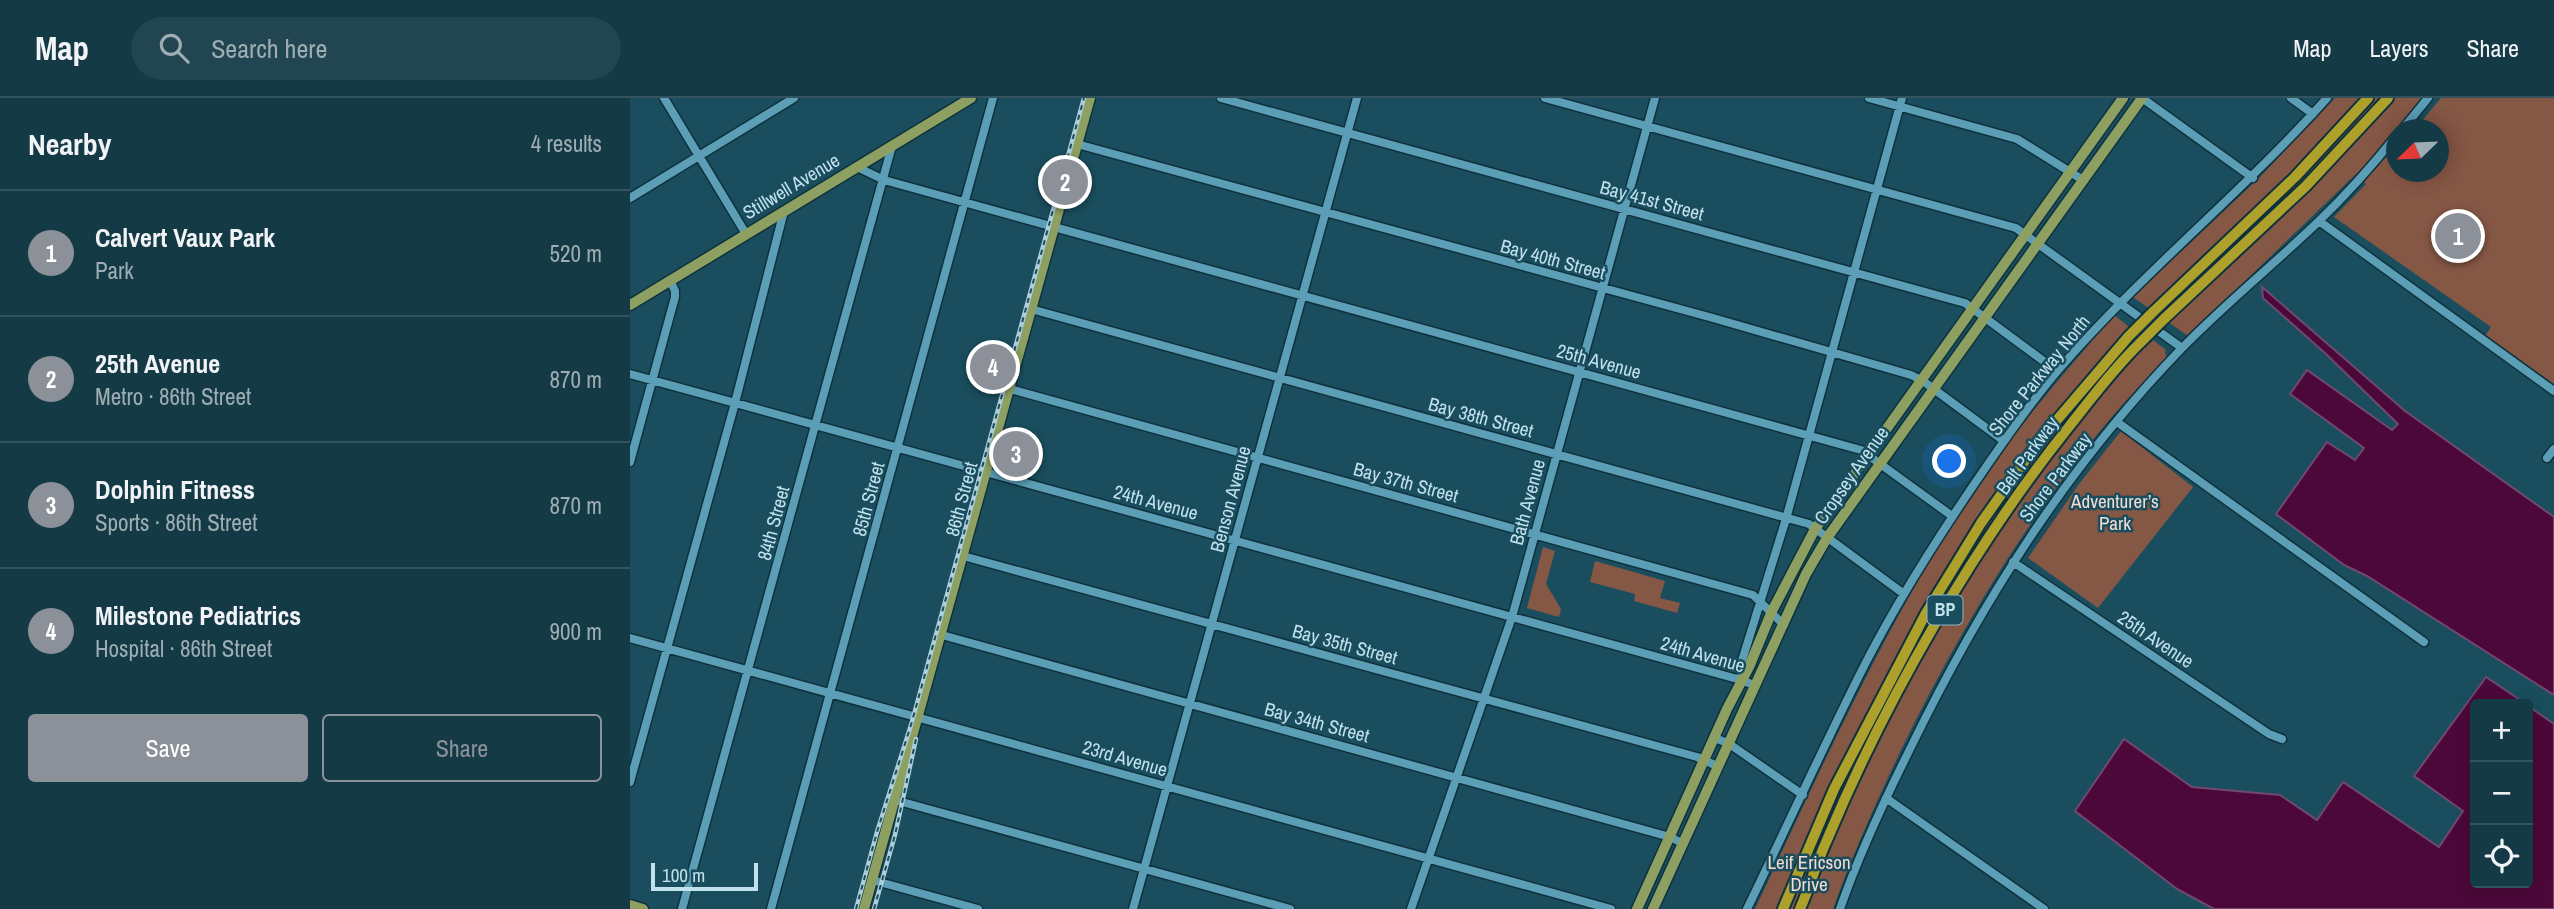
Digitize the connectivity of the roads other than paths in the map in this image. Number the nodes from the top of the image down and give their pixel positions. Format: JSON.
{"nodes":[{"id":1,"x":664,"y":98,"type":"edge"},
{"id":2,"x":794,"y":98,"type":"edge"},
{"id":3,"x":971,"y":98,"type":"edge"},
{"id":4,"x":993,"y":98,"type":"edge"},
{"id":5,"x":1090,"y":98,"type":"edge"},
{"id":6,"x":1221,"y":98,"type":"edge"},
{"id":7,"x":1357,"y":98,"type":"edge"},
{"id":8,"x":1545,"y":98,"type":"edge"},
{"id":9,"x":1654,"y":98,"type":"edge"},
{"id":10,"x":1869,"y":98,"type":"edge"},
{"id":11,"x":2123,"y":98,"type":"edge"},
{"id":12,"x":2142,"y":98,"type":"edge"},
{"id":13,"x":2291,"y":98,"type":"edge"},
{"id":14,"x":2327,"y":98,"type":"edge"},
{"id":15,"x":2368,"y":98,"type":"edge"},
{"id":16,"x":2428,"y":98,"type":"edge"},
{"id":17,"x":2388,"y":99,"type":"edge"},
{"id":18,"x":1900,"y":102,"type":"edge"},
{"id":19,"x":2313,"y":114,"type":"junction"},
{"id":20,"x":2411,"y":119,"type":"edge"},
{"id":21,"x":1647,"y":126,"type":"junction"},
{"id":22,"x":1347,"y":132,"type":"junction"},
{"id":23,"x":1077,"y":144,"type":"junction"},
{"id":24,"x":892,"y":146,"type":"junction"},
{"id":25,"x":2386,"y":147,"type":"edge"},
{"id":26,"x":699,"y":156,"type":"junction"},
{"id":27,"x":857,"y":167,"type":"junction"},
{"id":28,"x":2071,"y":173,"type":"junction"},
{"id":29,"x":2253,"y":178,"type":"junction"},
{"id":30,"x":884,"y":180,"type":"junction"},
{"id":31,"x":2083,"y":180,"type":"junction"},
{"id":32,"x":1877,"y":189,"type":"junction"},
{"id":33,"x":630,"y":198,"type":"edge"},
{"id":34,"x":966,"y":202,"type":"junction"},
{"id":35,"x":1624,"y":209,"type":"junction"},
{"id":36,"x":785,"y":211,"type":"junction"},
{"id":37,"x":1325,"y":212,"type":"junction"},
{"id":38,"x":2319,"y":221,"type":"junction"},
{"id":39,"x":1053,"y":226,"type":"junction"},
{"id":40,"x":746,"y":234,"type":"junction"},
{"id":41,"x":2026,"y":234,"type":"junction"},
{"id":42,"x":2038,"y":243,"type":"junction"},
{"id":43,"x":1854,"y":272,"type":"junction"},
{"id":44,"x":670,"y":281,"type":"junction"},
{"id":45,"x":1602,"y":289,"type":"junction"},
{"id":46,"x":1303,"y":295,"type":"junction"},
{"id":47,"x":2119,"y":302,"type":"junction"},
{"id":48,"x":630,"y":305,"type":"edge"},
{"id":49,"x":1031,"y":309,"type":"junction"},
{"id":50,"x":1973,"y":309,"type":"junction"},
{"id":51,"x":1983,"y":318,"type":"junction"},
{"id":52,"x":2182,"y":348,"type":"junction"},
{"id":53,"x":1832,"y":352,"type":"junction"},
{"id":54,"x":2057,"y":371,"type":"junction"},
{"id":55,"x":1579,"y":372,"type":"junction"},
{"id":56,"x":630,"y":374,"type":"edge"},
{"id":57,"x":1280,"y":378,"type":"junction"},
{"id":58,"x":653,"y":380,"type":"junction"},
{"id":59,"x":1923,"y":381,"type":"junction"},
{"id":60,"x":1010,"y":389,"type":"junction"},
{"id":61,"x":1934,"y":390,"type":"junction"},
{"id":62,"x":2554,"y":391,"type":"edge"},
{"id":63,"x":735,"y":403,"type":"junction"},
{"id":64,"x":2117,"y":422,"type":"junction"},
{"id":65,"x":817,"y":425,"type":"junction"},
{"id":66,"x":1809,"y":435,"type":"junction"},
{"id":67,"x":2004,"y":441,"type":"junction"},
{"id":68,"x":898,"y":448,"type":"junction"},
{"id":69,"x":2554,"y":449,"type":"edge"},
{"id":70,"x":1557,"y":454,"type":"junction"},
{"id":71,"x":1868,"y":455,"type":"junction"},
{"id":72,"x":1258,"y":458,"type":"junction"},
{"id":73,"x":2547,"y":458,"type":"dead end"},
{"id":74,"x":630,"y":462,"type":"edge"},
{"id":75,"x":1880,"y":464,"type":"junction"},
{"id":76,"x":986,"y":472,"type":"junction"},
{"id":77,"x":1952,"y":516,"type":"junction"},
{"id":78,"x":1786,"y":519,"type":"junction"},
{"id":79,"x":1815,"y":529,"type":"junction"},
{"id":80,"x":1535,"y":534,"type":"junction"},
{"id":81,"x":1827,"y":538,"type":"junction"},
{"id":82,"x":1235,"y":540,"type":"junction"},
{"id":83,"x":963,"y":556,"type":"junction"},
{"id":84,"x":2013,"y":562,"type":"junction"},
{"id":85,"x":1904,"y":594,"type":"junction"},
{"id":86,"x":1759,"y":600,"type":"junction"},
{"id":87,"x":1772,"y":611,"type":"junction"},
{"id":88,"x":1512,"y":617,"type":"junction"},
{"id":89,"x":1212,"y":623,"type":"junction"},
{"id":90,"x":1784,"y":625,"type":"junction"},
{"id":91,"x":942,"y":635,"type":"junction"},
{"id":92,"x":630,"y":638,"type":"edge"},
{"id":93,"x":2424,"y":642,"type":"dead end"},
{"id":94,"x":667,"y":648,"type":"junction"},
{"id":95,"x":748,"y":670,"type":"junction"},
{"id":96,"x":1741,"y":680,"type":"junction"},
{"id":97,"x":1754,"y":685,"type":"junction"},
{"id":98,"x":830,"y":694,"type":"junction"},
{"id":99,"x":1484,"y":699,"type":"junction"},
{"id":100,"x":1190,"y":703,"type":"junction"},
{"id":101,"x":919,"y":718,"type":"junction"},
{"id":102,"x":1714,"y":738,"type":"junction"},
{"id":103,"x":2283,"y":740,"type":"dead end"},
{"id":104,"x":1728,"y":743,"type":"junction"},
{"id":105,"x":1704,"y":760,"type":"junction"},
{"id":106,"x":1717,"y":766,"type":"junction"},
{"id":107,"x":1457,"y":777,"type":"junction"},
{"id":108,"x":630,"y":782,"type":"edge"},
{"id":109,"x":1167,"y":786,"type":"junction"},
{"id":110,"x":1803,"y":795,"type":"junction"},
{"id":111,"x":1886,"y":798,"type":"junction"},
{"id":112,"x":895,"y":800,"type":"junction"},
{"id":113,"x":1670,"y":838,"type":"junction"},
{"id":114,"x":1682,"y":843,"type":"junction"},
{"id":115,"x":1429,"y":858,"type":"junction"},
{"id":116,"x":1144,"y":869,"type":"junction"},
{"id":117,"x":872,"y":880,"type":"junction"},
{"id":118,"x":630,"y":905,"type":"edge"},
{"id":119,"x":643,"y":909,"type":"edge"},
{"id":120,"x":682,"y":909,"type":"edge"},
{"id":121,"x":771,"y":909,"type":"edge"},
{"id":122,"x":864,"y":909,"type":"edge"},
{"id":123,"x":978,"y":909,"type":"edge"},
{"id":124,"x":1133,"y":909,"type":"edge"},
{"id":125,"x":1290,"y":909,"type":"edge"},
{"id":126,"x":1411,"y":909,"type":"edge"},
{"id":127,"x":1611,"y":909,"type":"edge"},
{"id":128,"x":1637,"y":909,"type":"edge"},
{"id":129,"x":1653,"y":909,"type":"edge"},
{"id":130,"x":1747,"y":909,"type":"edge"},
{"id":131,"x":1782,"y":909,"type":"edge"},
{"id":132,"x":1802,"y":909,"type":"edge"},
{"id":133,"x":1840,"y":909,"type":"edge"},
{"id":134,"x":2045,"y":909,"type":"edge"}],
"edges":[{"from":1,"to":26,"type":"street"},
{"from":2,"to":26,"type":"street"},
{"from":3,"to":24,"type":"main road","name":"Stillwell Avenue"},
{"from":4,"to":34,"type":"street","name":"85th Street"},
{"from":5,"to":23,"type":"main road","name":"86th Street"},
{"from":6,"to":22,"type":"street","name":"Bay 41st Street"},
{"from":7,"to":22,"type":"street","name":"Benson Avenue"},
{"from":8,"to":21,"type":"street"},
{"from":9,"to":21,"type":"street","name":"Bath Avenue"},
{"from":10,"to":18,"type":"street"},
{"from":11,"to":28,"type":"main road","name":"Cropsey Avenue"},
{"from":12,"to":29,"type":"street"},
{"from":12,"to":31,"type":"main road","name":"Cropsey Avenue"},
{"from":13,"to":19,"type":"street"},
{"from":14,"to":19,"type":"street","name":"Shore Parkway North"},
{"from":15,"to":131,"type":"highway","name":"Belt Parkway","number":"BP","bridge":true},
{"from":16,"to":20,"type":"street"},
{"from":17,"to":132,"type":"highway","name":"Belt Parkway","number":"BP","bridge":true},
{"from":18,"to":28,"type":"street"},
{"from":18,"to":32,"type":"street"},
{"from":19,"to":29,"type":"street","name":"Shore Parkway North"},
{"from":21,"to":32,"type":"street"},
{"from":21,"to":35,"type":"street","name":"Bath Avenue"},
{"from":22,"to":35,"type":"street","name":"Bay 41st Street"},
{"from":22,"to":37,"type":"street","name":"Benson Avenue"},
{"from":23,"to":37,"type":"street","name":"Bay 40th Street"},
{"from":23,"to":39,"type":"main road","name":"86th Street"},
{"from":24,"to":27,"type":"main road","name":"Stillwell Avenue"},
{"from":24,"to":30,"type":"street","name":"84th Street"},
{"from":25,"to":38,"type":"street","name":"Shore Parkway"},
{"from":26,"to":33,"type":"street"},
{"from":26,"to":40,"type":"street"},
{"from":27,"to":30,"type":"street","name":"25th Avenue"},
{"from":27,"to":36,"type":"main road","name":"Stillwell Avenue"},
{"from":28,"to":31,"type":"street"},
{"from":28,"to":41,"type":"main road","name":"Cropsey Avenue"},
{"from":29,"to":47,"type":"street","name":"Shore Parkway North"},
{"from":30,"to":34,"type":"street","name":"25th Avenue"},
{"from":30,"to":65,"type":"street","name":"84th Street"},
{"from":31,"to":42,"type":"main road","name":"Cropsey Avenue"},
{"from":32,"to":41,"type":"street"},
{"from":32,"to":43,"type":"street"},
{"from":34,"to":39,"type":"street","name":"25th Avenue"},
{"from":34,"to":68,"type":"street","name":"85th Street"},
{"from":35,"to":43,"type":"street","name":"Bay 41st Street"},
{"from":35,"to":45,"type":"street","name":"Bath Avenue"},
{"from":36,"to":40,"type":"main road","name":"Stillwell Avenue"},
{"from":36,"to":63,"type":"street"},
{"from":37,"to":45,"type":"street","name":"Bay 40th Street"},
{"from":37,"to":46,"type":"street","name":"Benson Avenue"},
{"from":38,"to":52,"type":"street","name":"Shore Parkway"},
{"from":38,"to":62,"type":"street"},
{"from":39,"to":46,"type":"street","name":"25th Avenue"},
{"from":39,"to":49,"type":"main road","name":"86th Street"},
{"from":40,"to":44,"type":"main road","name":"Stillwell Avenue"},
{"from":41,"to":42,"type":"street"},
{"from":41,"to":50,"type":"main road","name":"Cropsey Avenue"},
{"from":42,"to":47,"type":"street"},
{"from":42,"to":51,"type":"main road","name":"Cropsey Avenue"},
{"from":43,"to":50,"type":"street","name":"Bay 41st Street"},
{"from":43,"to":53,"type":"street"},
{"from":44,"to":48,"type":"main road","name":"Stillwell Avenue"},
{"from":44,"to":58,"type":"street"},
{"from":45,"to":53,"type":"street","name":"Bay 40th Street"},
{"from":45,"to":55,"type":"street","name":"Bath Avenue"},
{"from":46,"to":55,"type":"street","name":"25th Avenue"},
{"from":46,"to":57,"type":"street","name":"Benson Avenue"},
{"from":47,"to":52,"type":"street"},
{"from":47,"to":54,"type":"street","name":"Shore Parkway North"},
{"from":49,"to":57,"type":"street","name":"Bay 38th Street"},
{"from":49,"to":60,"type":"main road","name":"86th Street"},
{"from":50,"to":51,"type":"street","name":"Bay 41st Street"},
{"from":50,"to":59,"type":"main road","name":"Cropsey Avenue"},
{"from":51,"to":54,"type":"street","name":"Bay 41st Street"},
{"from":51,"to":61,"type":"main road","name":"Cropsey Avenue"},
{"from":52,"to":64,"type":"street","name":"Shore Parkway"},
{"from":53,"to":59,"type":"street","name":"Bay 40th Street"},
{"from":53,"to":66,"type":"street"},
{"from":54,"to":67,"type":"street","name":"Shore Parkway North"},
{"from":55,"to":66,"type":"street","name":"25th Avenue"},
{"from":55,"to":70,"type":"street","name":"Bath Avenue"},
{"from":56,"to":58,"type":"street","name":"24th Avenue"},
{"from":57,"to":70,"type":"street","name":"Bay 38th Street"},
{"from":57,"to":72,"type":"street","name":"Benson Avenue"},
{"from":58,"to":63,"type":"street","name":"24th Avenue"},
{"from":58,"to":74,"type":"street"},
{"from":59,"to":61,"type":"street","name":"Bay 40th Street"},
{"from":59,"to":71,"type":"main road","name":"Cropsey Avenue"},
{"from":60,"to":72,"type":"street","name":"Bay 37th Street"},
{"from":60,"to":76,"type":"main road","name":"86th Street"},
{"from":61,"to":67,"type":"street","name":"Bay 40th Street"},
{"from":61,"to":75,"type":"main road","name":"Cropsey Avenue"},
{"from":63,"to":65,"type":"street","name":"24th Avenue"},
{"from":63,"to":94,"type":"street"},
{"from":64,"to":84,"type":"street","name":"Shore Parkway"},
{"from":64,"to":93,"type":"street"},
{"from":65,"to":68,"type":"street","name":"24th Avenue"},
{"from":65,"to":95,"type":"street","name":"84th Street"},
{"from":66,"to":71,"type":"street","name":"25th Avenue"},
{"from":66,"to":78,"type":"street"},
{"from":67,"to":77,"type":"street","name":"Shore Parkway North"},
{"from":68,"to":76,"type":"street","name":"24th Avenue"},
{"from":68,"to":98,"type":"street","name":"85th Street"},
{"from":69,"to":73,"type":"street"},
{"from":70,"to":78,"type":"street","name":"Bay 38th Street"},
{"from":70,"to":80,"type":"street","name":"Bath Avenue"},
{"from":71,"to":75,"type":"street","name":"25th Avenue"},
{"from":71,"to":79,"type":"main road","name":"Cropsey Avenue"},
{"from":72,"to":80,"type":"street","name":"Bay 37th Street"},
{"from":72,"to":82,"type":"street","name":"Benson Avenue"},
{"from":75,"to":77,"type":"street","name":"25th Avenue"},
{"from":75,"to":81,"type":"main road","name":"Cropsey Avenue"},
{"from":76,"to":82,"type":"street","name":"24th Avenue"},
{"from":76,"to":83,"type":"main road","name":"86th Street"},
{"from":77,"to":85,"type":"street","name":"Shore Parkway North"},
{"from":78,"to":79,"type":"street","name":"Bay 38th Street"},
{"from":78,"to":86,"type":"street"},
{"from":79,"to":81,"type":"street","name":"Bay 38th Street"},
{"from":79,"to":87,"type":"main road","name":"Cropsey Avenue"},
{"from":80,"to":86,"type":"street","name":"Bay 37th Street"},
{"from":80,"to":88,"type":"street","name":"Bath Avenue"},
{"from":81,"to":85,"type":"street","name":"Bay 38th Street"},
{"from":81,"to":90,"type":"main road","name":"Cropsey Avenue"},
{"from":82,"to":88,"type":"street","name":"24th Avenue"},
{"from":82,"to":89,"type":"street","name":"Benson Avenue"},
{"from":83,"to":89,"type":"street","name":"Bay 35th Street"},
{"from":83,"to":91,"type":"main road","name":"86th Street"},
{"from":84,"to":103,"type":"street","name":"25th Avenue"},
{"from":84,"to":111,"type":"street","name":"Shore Parkway"},
{"from":85,"to":110,"type":"street","name":"Shore Parkway North"},
{"from":86,"to":87,"type":"street","name":"Bay 37th Street"},
{"from":86,"to":96,"type":"street"},
{"from":87,"to":90,"type":"street","name":"Bay 37th Street"},
{"from":87,"to":96,"type":"main road","name":"Cropsey Avenue"},
{"from":88,"to":96,"type":"street","name":"24th Avenue"},
{"from":88,"to":99,"type":"street","name":"Bath Avenue"},
{"from":89,"to":99,"type":"street","name":"Bay 35th Street"},
{"from":89,"to":100,"type":"street","name":"Benson Avenue"},
{"from":90,"to":97,"type":"main road","name":"Cropsey Avenue"},
{"from":91,"to":100,"type":"street","name":"Bay 34th Street"},
{"from":91,"to":101,"type":"main road","name":"86th Street"},
{"from":92,"to":94,"type":"street","name":"23rd Avenue"},
{"from":94,"to":95,"type":"street","name":"23rd Avenue"},
{"from":94,"to":108,"type":"street"},
{"from":95,"to":98,"type":"street","name":"23rd Avenue"},
{"from":95,"to":120,"type":"street","name":"84th Street"},
{"from":96,"to":97,"type":"street","name":"24th Avenue"},
{"from":96,"to":102,"type":"main road","name":"Cropsey Avenue"},
{"from":97,"to":104,"type":"main road","name":"Cropsey Avenue"},
{"from":98,"to":101,"type":"street","name":"23rd Avenue"},
{"from":98,"to":121,"type":"street","name":"85th Street"},
{"from":99,"to":105,"type":"street","name":"Bay 35th Street"},
{"from":99,"to":107,"type":"street","name":"Bath Avenue"},
{"from":100,"to":107,"type":"street","name":"Bay 34th Street"},
{"from":100,"to":109,"type":"street","name":"Benson Avenue"},
{"from":101,"to":109,"type":"street","name":"23rd Avenue"},
{"from":101,"to":112,"type":"main road","name":"86th Street"},
{"from":102,"to":104,"type":"street"},
{"from":102,"to":105,"type":"main road","name":"Cropsey Avenue"},
{"from":104,"to":106,"type":"main road","name":"Cropsey Avenue"},
{"from":104,"to":110,"type":"street"},
{"from":105,"to":106,"type":"street","name":"Bay 35th Street"},
{"from":105,"to":113,"type":"main road","name":"Cropsey Avenue"},
{"from":106,"to":114,"type":"main road","name":"Cropsey Avenue"},
{"from":107,"to":113,"type":"street","name":"Bay 34th Street"},
{"from":107,"to":115,"type":"street","name":"Bath Avenue"},
{"from":109,"to":115,"type":"street","name":"23rd Avenue"},
{"from":109,"to":116,"type":"street","name":"Benson Avenue"},
{"from":110,"to":130,"type":"street","name":"Shore Parkway North"},
{"from":111,"to":133,"type":"street","name":"Shore Parkway"},
{"from":111,"to":134,"type":"street"},
{"from":112,"to":116,"type":"street"},
{"from":112,"to":117,"type":"main road","name":"86th Street"},
{"from":113,"to":114,"type":"street","name":"Bay 34th Street"},
{"from":113,"to":128,"type":"main road","name":"Cropsey Avenue"},
{"from":114,"to":129,"type":"main road","name":"Cropsey Avenue"},
{"from":115,"to":126,"type":"street","name":"Bath Avenue"},
{"from":115,"to":127,"type":"street","name":"23rd Avenue"},
{"from":116,"to":124,"type":"street","name":"Benson Avenue"},
{"from":116,"to":125,"type":"street"},
{"from":117,"to":122,"type":"main road","name":"86th Street"},
{"from":117,"to":123,"type":"street"},
{"from":118,"to":119,"type":"main road"}]}
